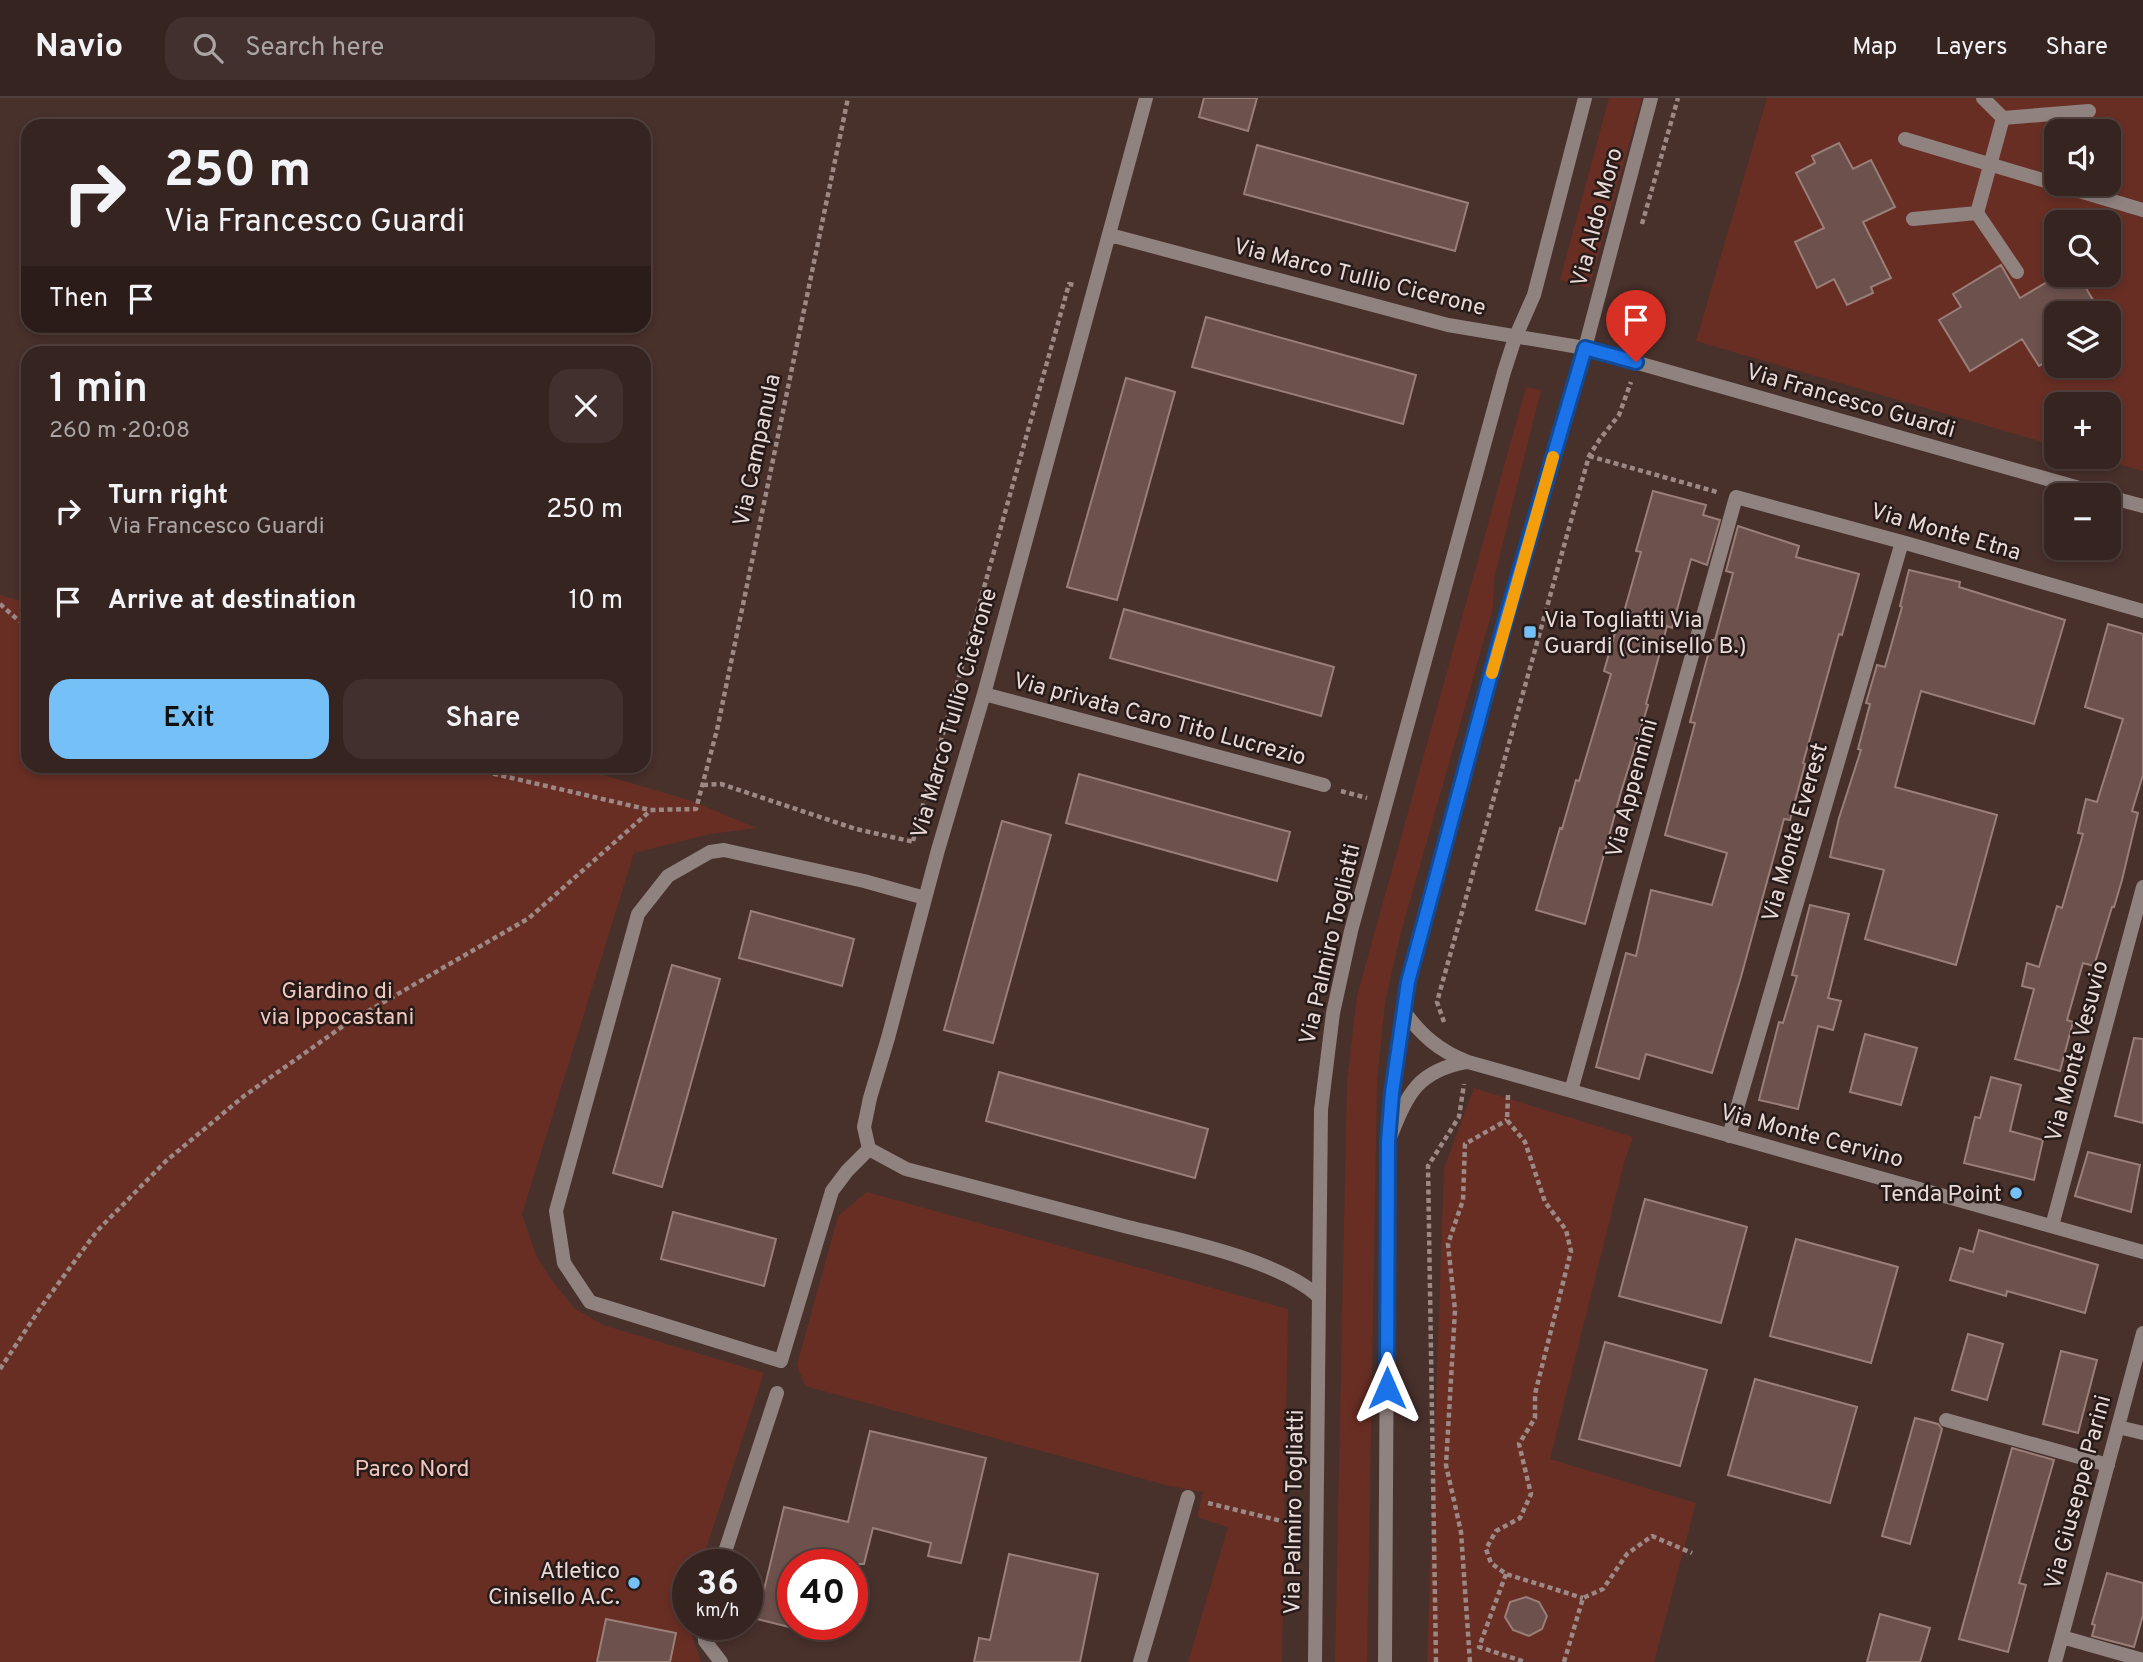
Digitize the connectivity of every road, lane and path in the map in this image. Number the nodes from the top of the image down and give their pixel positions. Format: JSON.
{"nodes":[{"id":1,"x":848,"y":98,"type":"edge"},
{"id":2,"x":1146,"y":98,"type":"edge"},
{"id":3,"x":1585,"y":98,"type":"edge"},
{"id":4,"x":1651,"y":98,"type":"edge"},
{"id":5,"x":1678,"y":98,"type":"edge"},
{"id":6,"x":1983,"y":98,"type":"edge"},
{"id":7,"x":2089,"y":111,"type":"dead end"},
{"id":8,"x":2003,"y":118,"type":"junction"},
{"id":9,"x":1905,"y":139,"type":"dead end"},
{"id":10,"x":1990,"y":165,"type":"junction"},
{"id":11,"x":2143,"y":210,"type":"edge"},
{"id":12,"x":1977,"y":214,"type":"junction"},
{"id":13,"x":1913,"y":219,"type":"dead end"},
{"id":14,"x":1641,"y":229,"type":"dead end"},
{"id":15,"x":1110,"y":235,"type":"junction"},
{"id":16,"x":2017,"y":272,"type":"dead end"},
{"id":17,"x":1093,"y":289,"type":"junction"},
{"id":18,"x":1623,"y":295,"type":"dead end"},
{"id":19,"x":1643,"y":337,"type":"dead end"},
{"id":20,"x":1515,"y":338,"type":"junction"},
{"id":21,"x":1585,"y":348,"type":"junction"},
{"id":22,"x":1631,"y":381,"type":"dead end"},
{"id":23,"x":1590,"y":456,"type":"junction"},
{"id":24,"x":2062,"y":483,"type":"edge"},
{"id":25,"x":1736,"y":497,"type":"junction"},
{"id":26,"x":2121,"y":500,"type":"edge"},
{"id":27,"x":2143,"y":506,"type":"edge"},
{"id":28,"x":1902,"y":541,"type":"junction"},
{"id":29,"x":0,"y":604,"type":"edge"},
{"id":30,"x":2143,"y":611,"type":"edge"},
{"id":31,"x":21,"y":622,"type":"edge"},
{"id":32,"x":984,"y":694,"type":"junction"},
{"id":33,"x":490,"y":773,"type":"edge"},
{"id":34,"x":703,"y":785,"type":"junction"},
{"id":35,"x":1324,"y":785,"type":"joint"},
{"id":36,"x":1385,"y":804,"type":"junction"},
{"id":37,"x":650,"y":810,"type":"junction"},
{"id":38,"x":913,"y":841,"type":"junction"},
{"id":39,"x":938,"y":850,"type":"junction"},
{"id":40,"x":2143,"y":887,"type":"edge"},
{"id":41,"x":925,"y":898,"type":"junction"},
{"id":42,"x":1403,"y":1010,"type":"junction"},
{"id":43,"x":1447,"y":1032,"type":"dead end"},
{"id":44,"x":1468,"y":1062,"type":"junction"},
{"id":45,"x":1509,"y":1091,"type":"dead end"},
{"id":46,"x":1570,"y":1091,"type":"junction"},
{"id":47,"x":1507,"y":1120,"type":"junction"},
{"id":48,"x":1729,"y":1136,"type":"junction"},
{"id":49,"x":1388,"y":1142,"type":"junction"},
{"id":50,"x":869,"y":1149,"type":"junction"},
{"id":51,"x":2052,"y":1226,"type":"junction"},
{"id":52,"x":2143,"y":1252,"type":"edge"},
{"id":53,"x":1318,"y":1296,"type":"junction"},
{"id":54,"x":2143,"y":1333,"type":"edge"},
{"id":55,"x":0,"y":1369,"type":"edge"},
{"id":56,"x":778,"y":1393,"type":"dead end"},
{"id":57,"x":1946,"y":1420,"type":"dead end"},
{"id":58,"x":2118,"y":1427,"type":"junction"},
{"id":59,"x":2143,"y":1433,"type":"edge"},
{"id":60,"x":2108,"y":1465,"type":"junction"},
{"id":61,"x":1188,"y":1497,"type":"joint"},
{"id":62,"x":1316,"y":1530,"type":"junction"},
{"id":63,"x":726,"y":1549,"type":"edge"},
{"id":64,"x":1692,"y":1553,"type":"dead end"},
{"id":65,"x":1506,"y":1574,"type":"junction"},
{"id":66,"x":1583,"y":1598,"type":"junction"},
{"id":67,"x":2062,"y":1637,"type":"junction"},
{"id":68,"x":705,"y":1640,"type":"edge"},
{"id":69,"x":2143,"y":1660,"type":"edge"},
{"id":70,"x":722,"y":1662,"type":"edge"},
{"id":71,"x":1140,"y":1662,"type":"edge"},
{"id":72,"x":1315,"y":1662,"type":"edge"},
{"id":73,"x":1385,"y":1662,"type":"edge"},
{"id":74,"x":1436,"y":1662,"type":"edge"},
{"id":75,"x":1470,"y":1662,"type":"edge"},
{"id":76,"x":1525,"y":1662,"type":"edge"},
{"id":77,"x":1564,"y":1662,"type":"edge"},
{"id":78,"x":2055,"y":1662,"type":"edge"}],
"edges":[{"from":1,"to":34,"type":"path","name":"Via Campanula"},
{"from":2,"to":15,"type":"street"},
{"from":3,"to":20,"type":"street","name":"Via Aldo Moro"},
{"from":4,"to":21,"type":"street","name":"Via Aldo Moro"},
{"from":5,"to":14,"type":"path"},
{"from":6,"to":8,"type":"street"},
{"from":7,"to":8,"type":"street"},
{"from":8,"to":10,"type":"street"},
{"from":9,"to":10,"type":"street"},
{"from":10,"to":11,"type":"street"},
{"from":10,"to":12,"type":"street"},
{"from":12,"to":13,"type":"street"},
{"from":12,"to":16,"type":"street"},
{"from":15,"to":17,"type":"street","name":"Via Marco Tullio Cicerone"},
{"from":15,"to":20,"type":"street","name":"Via Marco Tullio Cicerone"},
{"from":17,"to":32,"type":"street","name":"Via Marco Tullio Cicerone"},
{"from":17,"to":38,"type":"path"},
{"from":18,"to":19,"type":"path"},
{"from":20,"to":21,"type":"street","name":"Via Marco Tullio Cicerone"},
{"from":20,"to":36,"type":"street","name":"Via Palmiro Togliatti"},
{"from":21,"to":24,"type":"street","name":"Via Francesco Guardi"},
{"from":21,"to":42,"type":"street"},
{"from":22,"to":23,"type":"path"},
{"from":23,"to":25,"type":"path"},
{"from":23,"to":43,"type":"path"},
{"from":25,"to":28,"type":"street","name":"Via Monte Etna"},
{"from":25,"to":46,"type":"street","name":"Via Appennini"},
{"from":26,"to":27,"type":"street"},
{"from":28,"to":30,"type":"street","name":"Via Monte Etna"},
{"from":28,"to":48,"type":"street","name":"Via Monte Everest"},
{"from":29,"to":31,"type":"path"},
{"from":32,"to":35,"type":"street","name":"Via privata Caro Tito Lucrezio"},
{"from":32,"to":39,"type":"street","name":"Via Marco Tullio Cicerone"},
{"from":33,"to":37,"type":"path"},
{"from":34,"to":37,"type":"path","name":"Via Campanula"},
{"from":34,"to":38,"type":"path"},
{"from":35,"to":36,"type":"path"},
{"from":36,"to":53,"type":"street","name":"Via Palmiro Togliatti"},
{"from":37,"to":55,"type":"path"},
{"from":38,"to":39,"type":"path"},
{"from":39,"to":41,"type":"street","name":"Via Marco Tullio Cicerone"},
{"from":40,"to":51,"type":"street","name":"Via Monte Vesuvio"},
{"from":41,"to":50,"type":"street","name":"Via Marco Tullio Cicerone"},
{"from":41,"to":50,"type":"street"},
{"from":42,"to":44,"type":"street","name":"Via Monte Cervino"},
{"from":42,"to":49,"type":"street"},
{"from":44,"to":46,"type":"street","name":"Via Monte Cervino"},
{"from":44,"to":49,"type":"street"},
{"from":44,"to":74,"type":"path"},
{"from":45,"to":47,"type":"path"},
{"from":46,"to":48,"type":"street","name":"Via Monte Cervino"},
{"from":47,"to":65,"type":"path"},
{"from":47,"to":75,"type":"path"},
{"from":48,"to":51,"type":"street","name":"Via Monte Cervino"},
{"from":49,"to":73,"type":"street"},
{"from":50,"to":53,"type":"street"},
{"from":51,"to":52,"type":"street","name":"Via Monte Cervino"},
{"from":53,"to":62,"type":"street","name":"Via Palmiro Togliatti"},
{"from":54,"to":58,"type":"street","name":"Via Giuseppe Parini"},
{"from":56,"to":63,"type":"street"},
{"from":57,"to":60,"type":"street"},
{"from":58,"to":59,"type":"street"},
{"from":58,"to":60,"type":"street","name":"Via Giuseppe Parini"},
{"from":60,"to":67,"type":"street","name":"Via Giuseppe Parini"},
{"from":61,"to":62,"type":"path"},
{"from":61,"to":71,"type":"street"},
{"from":62,"to":72,"type":"street","name":"Via Palmiro Togliatti"},
{"from":64,"to":66,"type":"path"},
{"from":65,"to":66,"type":"path"},
{"from":65,"to":76,"type":"path"},
{"from":66,"to":77,"type":"path"},
{"from":67,"to":69,"type":"street"},
{"from":67,"to":78,"type":"street","name":"Via Giuseppe Parini"},
{"from":68,"to":70,"type":"street"}]}
